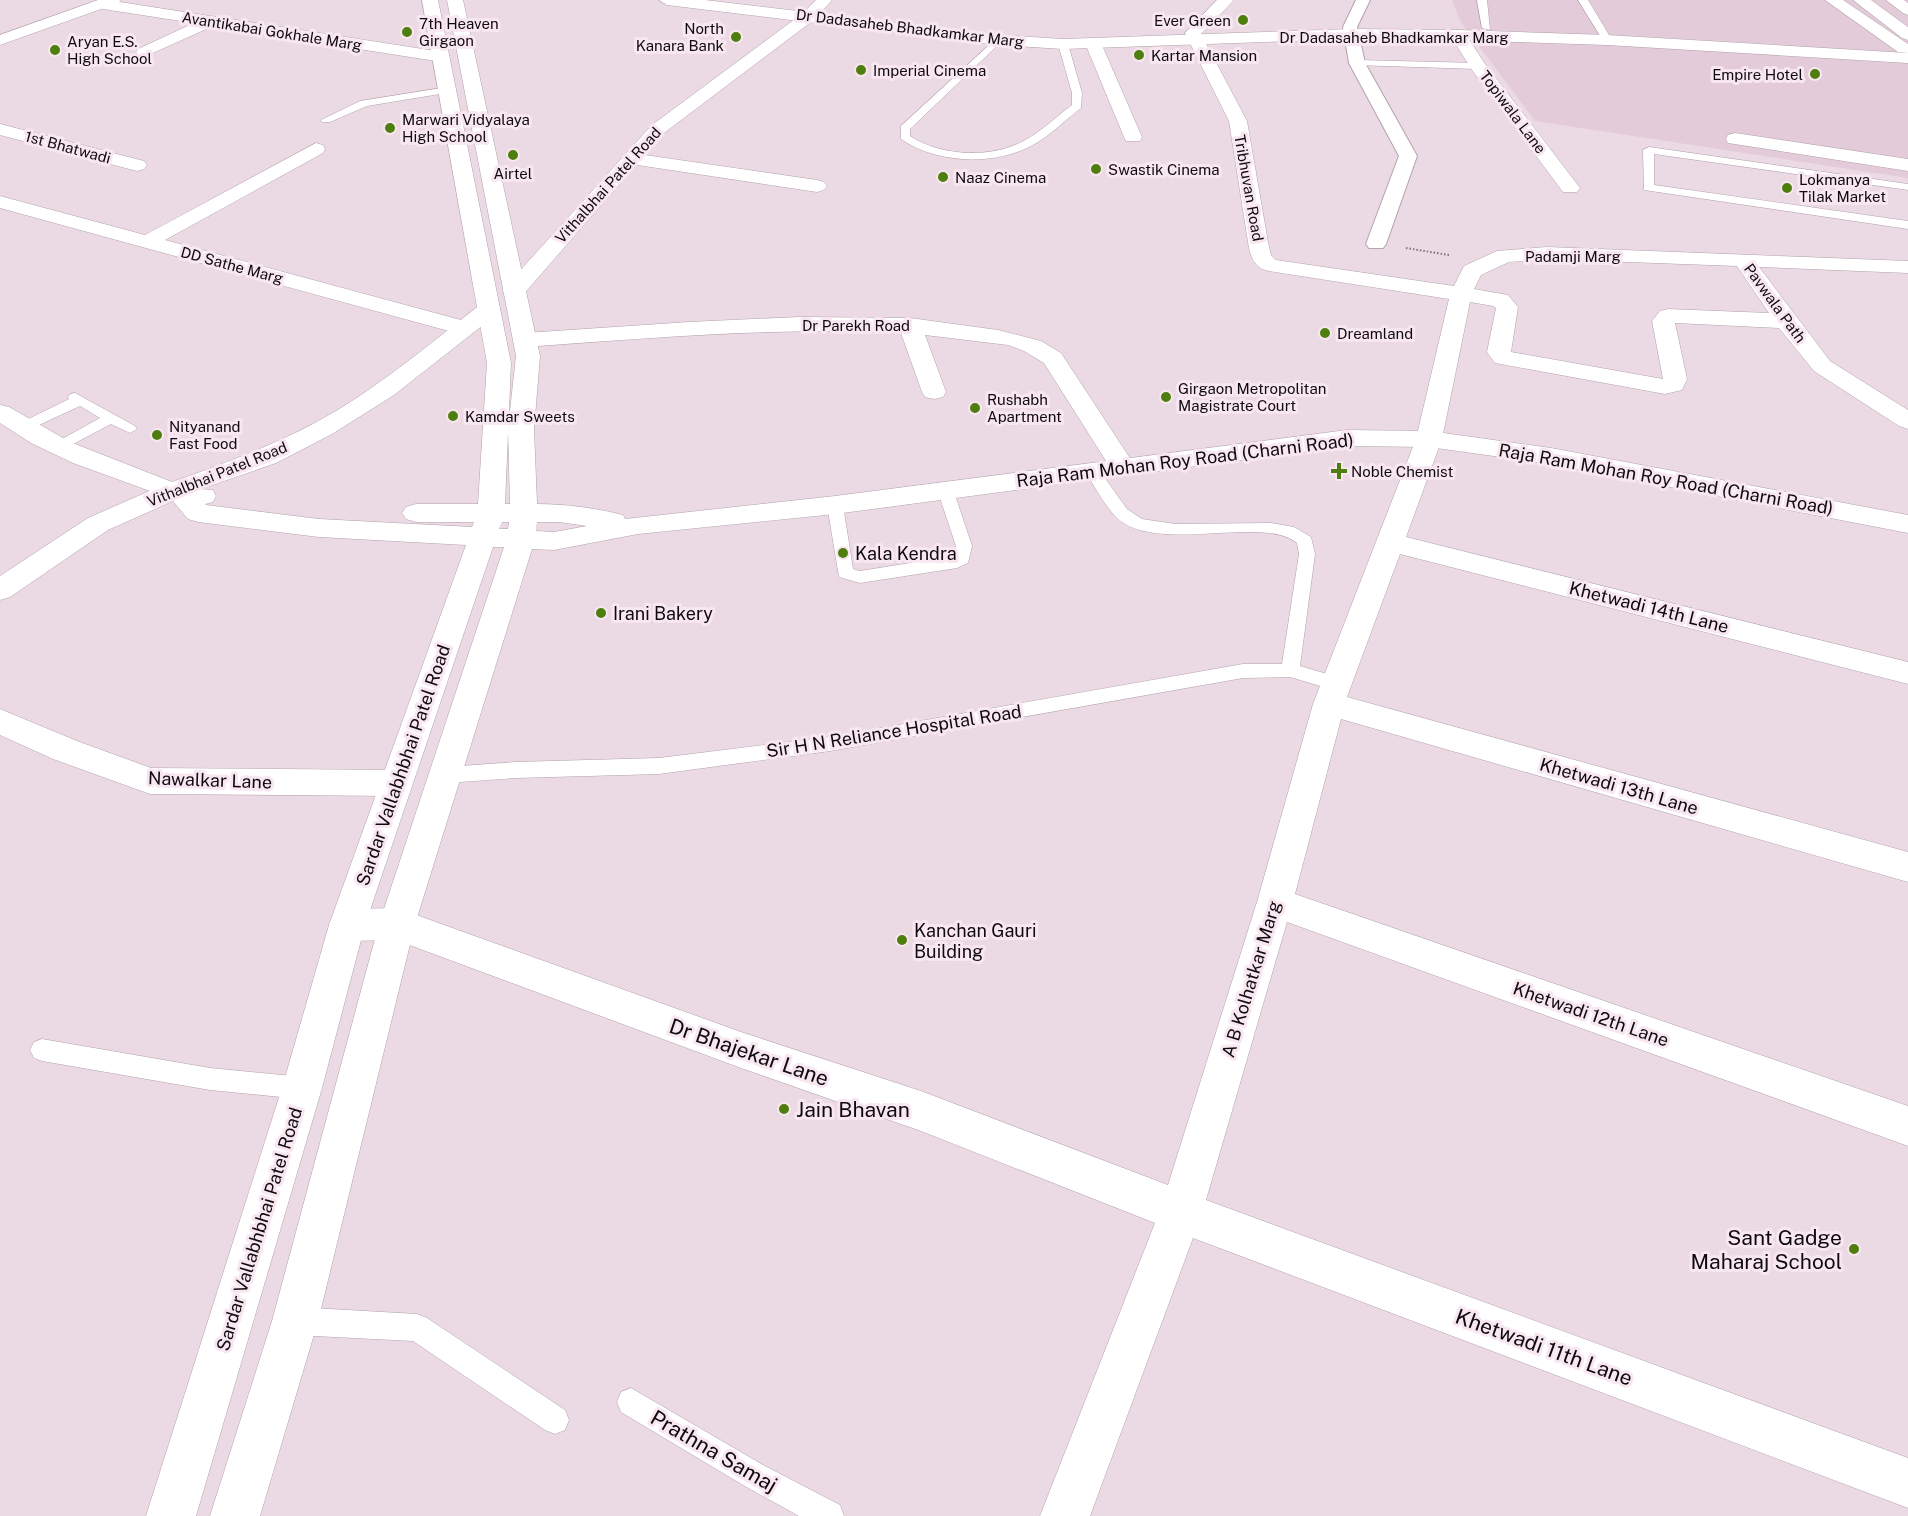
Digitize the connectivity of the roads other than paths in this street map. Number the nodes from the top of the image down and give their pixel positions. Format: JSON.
{"nodes":[{"id":1,"x":430,"y":0,"type":"edge"},
{"id":2,"x":455,"y":0,"type":"edge"},
{"id":3,"x":667,"y":0,"type":"edge"},
{"id":4,"x":732,"y":0,"type":"edge"},
{"id":5,"x":1226,"y":0,"type":"edge"},
{"id":6,"x":1363,"y":0,"type":"edge"},
{"id":7,"x":1482,"y":0,"type":"edge"},
{"id":8,"x":1583,"y":0,"type":"edge"},
{"id":9,"x":1833,"y":0,"type":"edge"},
{"id":10,"x":1861,"y":0,"type":"edge"},
{"id":11,"x":1894,"y":0,"type":"edge"},
{"id":12,"x":108,"y":2,"type":"edge"},
{"id":13,"x":817,"y":9,"type":"edge"},
{"id":14,"x":1908,"y":10,"type":"edge"},
{"id":15,"x":211,"y":21,"type":"junction"},
{"id":16,"x":1487,"y":28,"type":"junction"},
{"id":17,"x":1351,"y":30,"type":"junction"},
{"id":18,"x":1458,"y":34,"type":"junction"},
{"id":19,"x":1195,"y":36,"type":"junction"},
{"id":20,"x":1605,"y":37,"type":"junction"},
{"id":21,"x":0,"y":40,"type":"edge"},
{"id":22,"x":998,"y":40,"type":"junction"},
{"id":23,"x":1093,"y":43,"type":"junction"},
{"id":24,"x":1063,"y":44,"type":"junction"},
{"id":25,"x":1907,"y":48,"type":"edge"},
{"id":26,"x":144,"y":52,"type":"dead end"},
{"id":27,"x":442,"y":57,"type":"junction"},
{"id":28,"x":1356,"y":63,"type":"junction"},
{"id":29,"x":1478,"y":66,"type":"junction"},
{"id":30,"x":448,"y":90,"type":"junction"},
{"id":31,"x":326,"y":120,"type":"dead end"},
{"id":32,"x":0,"y":129,"type":"edge"},
{"id":33,"x":1133,"y":137,"type":"dead end"},
{"id":34,"x":1736,"y":139,"type":"dead end"},
{"id":35,"x":316,"y":149,"type":"dead end"},
{"id":36,"x":631,"y":159,"type":"junction"},
{"id":37,"x":137,"y":165,"type":"dead end"},
{"id":38,"x":1908,"y":165,"type":"edge"},
{"id":39,"x":817,"y":186,"type":"dead end"},
{"id":40,"x":1908,"y":187,"type":"edge"},
{"id":41,"x":1570,"y":189,"type":"dead end"},
{"id":42,"x":0,"y":202,"type":"edge"},
{"id":43,"x":1908,"y":225,"type":"edge"},
{"id":44,"x":147,"y":242,"type":"junction"},
{"id":45,"x":1376,"y":244,"type":"road end"},
{"id":46,"x":1743,"y":260,"type":"junction"},
{"id":47,"x":1908,"y":267,"type":"edge"},
{"id":48,"x":514,"y":291,"type":"junction"},
{"id":49,"x":1461,"y":294,"type":"junction"},
{"id":50,"x":489,"y":309,"type":"junction"},
{"id":51,"x":1786,"y":321,"type":"junction"},
{"id":52,"x":910,"y":325,"type":"junction"},
{"id":53,"x":464,"y":328,"type":"junction"},
{"id":54,"x":525,"y":340,"type":"junction"},
{"id":55,"x":934,"y":392,"type":"dead end"},
{"id":56,"x":0,"y":412,"type":"edge"},
{"id":57,"x":111,"y":418,"type":"junction"},
{"id":58,"x":1908,"y":421,"type":"edge"},
{"id":59,"x":21,"y":428,"type":"junction"},
{"id":60,"x":130,"y":429,"type":"dead end"},
{"id":61,"x":1429,"y":439,"type":"junction"},
{"id":62,"x":58,"y":447,"type":"junction"},
{"id":63,"x":1122,"y":466,"type":"junction"},
{"id":64,"x":1092,"y":470,"type":"junction"},
{"id":65,"x":945,"y":489,"type":"junction"},
{"id":66,"x":178,"y":494,"type":"junction"},
{"id":67,"x":835,"y":505,"type":"junction"},
{"id":68,"x":1908,"y":524,"type":"edge"},
{"id":69,"x":505,"y":526,"type":"junction"},
{"id":70,"x":1390,"y":542,"type":"junction"},
{"id":71,"x":0,"y":590,"type":"edge"},
{"id":72,"x":1290,"y":670,"type":"junction"},
{"id":73,"x":1908,"y":673,"type":"edge"},
{"id":74,"x":1333,"y":694,"type":"junction"},
{"id":75,"x":0,"y":721,"type":"edge"},
{"id":76,"x":446,"y":775,"type":"junction"},
{"id":77,"x":395,"y":783,"type":"junction"},
{"id":78,"x":1908,"y":867,"type":"edge"},
{"id":79,"x":1275,"y":902,"type":"junction"},
{"id":80,"x":397,"y":924,"type":"junction"},
{"id":81,"x":348,"y":925,"type":"junction"},
{"id":82,"x":42,"y":1050,"type":"dead end"},
{"id":83,"x":302,"y":1088,"type":"junction"},
{"id":84,"x":1908,"y":1126,"type":"edge"},
{"id":85,"x":1181,"y":1212,"type":"junction"},
{"id":86,"x":295,"y":1321,"type":"junction"},
{"id":87,"x":631,"y":1402,"type":"dead end"},
{"id":88,"x":555,"y":1420,"type":"dead end"},
{"id":89,"x":1908,"y":1483,"type":"edge"},
{"id":90,"x":171,"y":1516,"type":"edge"},
{"id":91,"x":235,"y":1516,"type":"edge"},
{"id":92,"x":829,"y":1516,"type":"edge"},
{"id":93,"x":1065,"y":1516,"type":"edge"}],
"edges":[{"from":1,"to":27,"type":"street","name":"Sardar Vallabhbhai Patel Road"},
{"from":2,"to":48,"type":"street","name":"Sardar Vallabhbhai Patel Road"},
{"from":3,"to":13,"type":"street","name":"Dr Dadasaheb Bhadkamkar Marg"},
{"from":4,"to":13,"type":"street","name":"Dr Dadasaheb Bhadkamkar Marg"},
{"from":5,"to":19,"type":"street"},
{"from":6,"to":17,"type":"street"},
{"from":7,"to":16,"type":"lane"},
{"from":8,"to":20,"type":"lane"},
{"from":9,"to":25,"type":"street"},
{"from":10,"to":25,"type":"street"},
{"from":11,"to":14,"type":"street"},
{"from":12,"to":15,"type":"street","name":"Avantikabai Gokhale Marg"},
{"from":12,"to":21,"type":"street"},
{"from":13,"to":19,"type":"street","name":"Dr Dadasaheb Bhadkamkar Marg"},
{"from":13,"to":22,"type":"street","name":"Dr Dadasaheb Bhadkamkar Marg"},
{"from":13,"to":36,"type":"street","name":"Vithalbhai Patel Road"},
{"from":15,"to":26,"type":"street"},
{"from":15,"to":27,"type":"street","name":"Avantikabai Gokhale Marg"},
{"from":16,"to":17,"type":"street","name":"Dr Dadasaheb Bhadkamkar Marg"},
{"from":16,"to":20,"type":"street","name":"Dr Dadasaheb Bhadkamkar Marg"},
{"from":17,"to":18,"type":"street","name":"Dr Dadasaheb Bhadkamkar Marg"},
{"from":17,"to":19,"type":"street","name":"Dr Dadasaheb Bhadkamkar Marg"},
{"from":17,"to":28,"type":"street"},
{"from":18,"to":20,"type":"street","name":"Dr Dadasaheb Bhadkamkar Marg"},
{"from":18,"to":29,"type":"street","name":"Topiwala Lane"},
{"from":19,"to":23,"type":"street","name":"Dr Dadasaheb Bhadkamkar Marg"},
{"from":19,"to":49,"type":"street","name":"Tribhuvan Road"},
{"from":20,"to":25,"type":"street","name":"Dr Dadasaheb Bhadkamkar Marg"},
{"from":22,"to":24,"type":"street","name":"Dr Dadasaheb Bhadkamkar Marg"},
{"from":22,"to":24,"type":"lane"},
{"from":23,"to":24,"type":"street","name":"Dr Dadasaheb Bhadkamkar Marg"},
{"from":23,"to":33,"type":"street"},
{"from":27,"to":30,"type":"street","name":"Sardar Vallabhbhai Patel Road"},
{"from":28,"to":29,"type":"lane"},
{"from":28,"to":45,"type":"street"},
{"from":29,"to":41,"type":"street","name":"Topiwala Lane"},
{"from":30,"to":31,"type":"lane"},
{"from":30,"to":50,"type":"street","name":"Sardar Vallabhbhai Patel Road"},
{"from":32,"to":37,"type":"street","name":"1st Bhatwadi"},
{"from":34,"to":38,"type":"street"},
{"from":35,"to":44,"type":"street"},
{"from":36,"to":39,"type":"street"},
{"from":36,"to":48,"type":"street","name":"Vithalbhai Patel Road"},
{"from":40,"to":43,"type":"lane"},
{"from":42,"to":44,"type":"street","name":"DD Sathe Marg"},
{"from":44,"to":53,"type":"street","name":"DD Sathe Marg"},
{"from":46,"to":47,"type":"street","name":"Pavwala Path"},
{"from":46,"to":49,"type":"street","name":"Padamji Marg"},
{"from":46,"to":51,"type":"street","name":"Pavwala Path"},
{"from":48,"to":54,"type":"street","name":"Sardar Vallabhbhai Patel Road"},
{"from":49,"to":51,"type":"street"},
{"from":49,"to":61,"type":"street"},
{"from":50,"to":53,"type":"street","name":"Vithalbhai Patel Road"},
{"from":50,"to":69,"type":"street","name":"Sardar Vallabhbhai Patel Road"},
{"from":51,"to":58,"type":"street","name":"Pavwala Path"},
{"from":52,"to":54,"type":"street","name":"Dr Parekh Road"},
{"from":52,"to":55,"type":"street"},
{"from":52,"to":63,"type":"street","name":"Dr Parekh Road"},
{"from":53,"to":66,"type":"street","name":"Vithalbhai Patel Road"},
{"from":54,"to":69,"type":"street","name":"Sardar Vallabhbhai Patel Road"},
{"from":56,"to":59,"type":"street","name":"Raja Ram Mohan Roy Road (Charni Road)"},
{"from":57,"to":59,"type":"lane"},
{"from":57,"to":60,"type":"lane"},
{"from":57,"to":62,"type":"lane"},
{"from":59,"to":62,"type":"street","name":"Raja Ram Mohan Roy Road (Charni Road)"},
{"from":61,"to":63,"type":"street","name":"Raja Ram Mohan Roy Road (Charni Road)"},
{"from":61,"to":68,"type":"street","name":"Raja Ram Mohan Roy Road (Charni Road)"},
{"from":61,"to":70,"type":"street","name":"A B Kolhatkar Marg"},
{"from":62,"to":66,"type":"street","name":"Raja Ram Mohan Roy Road (Charni Road)"},
{"from":63,"to":64,"type":"street","name":"Raja Ram Mohan Roy Road (Charni Road)"},
{"from":64,"to":65,"type":"street","name":"Raja Ram Mohan Roy Road (Charni Road)"},
{"from":64,"to":72,"type":"lane"},
{"from":65,"to":67,"type":"street","name":"Raja Ram Mohan Roy Road (Charni Road)"},
{"from":65,"to":67,"type":"lane"},
{"from":66,"to":69,"type":"street","name":"Raja Ram Mohan Roy Road (Charni Road)"},
{"from":66,"to":71,"type":"street","name":"Vithalbhai Patel Road"},
{"from":67,"to":69,"type":"street","name":"Raja Ram Mohan Roy Road (Charni Road)"},
{"from":69,"to":76,"type":"street","name":"Sardar Vallabhbhai Patel Road"},
{"from":69,"to":77,"type":"street","name":"Sardar Vallabhbhai Patel Road"},
{"from":70,"to":73,"type":"street","name":"Khetwadi 14th Lane"},
{"from":70,"to":74,"type":"street","name":"A B Kolhatkar Marg"},
{"from":72,"to":74,"type":"lane","name":"Sir H N Reliance Hospital Road"},
{"from":72,"to":76,"type":"lane","name":"Sir H N Reliance Hospital Road"},
{"from":74,"to":78,"type":"street","name":"Khetwadi 13th Lane"},
{"from":74,"to":79,"type":"street","name":"A B Kolhatkar Marg"},
{"from":75,"to":77,"type":"street","name":"Nawalkar Lane"},
{"from":76,"to":80,"type":"street","name":"Sardar Vallabhbhai Patel Road"},
{"from":77,"to":81,"type":"street","name":"Sardar Vallabhbhai Patel Road"},
{"from":79,"to":84,"type":"street","name":"Khetwadi 12th Lane"},
{"from":79,"to":85,"type":"street","name":"A B Kolhatkar Marg"},
{"from":80,"to":81,"type":"street","name":"Dr Bhajekar Lane"},
{"from":80,"to":85,"type":"street","name":"Dr Bhajekar Lane"},
{"from":80,"to":86,"type":"street","name":"Sardar Vallabhbhai Patel Road"},
{"from":81,"to":83,"type":"street","name":"Sardar Vallabhbhai Patel Road"},
{"from":82,"to":83,"type":"lane"},
{"from":83,"to":90,"type":"street","name":"Sardar Vallabhbhai Patel Road"},
{"from":85,"to":89,"type":"street","name":"Khetwadi 11th Lane"},
{"from":85,"to":93,"type":"street","name":"A B Kolhatkar Marg"},
{"from":86,"to":88,"type":"lane"},
{"from":86,"to":91,"type":"street","name":"Sardar Vallabhbhai Patel Road"},
{"from":87,"to":92,"type":"lane","name":"Prathna Samaj"}]}
